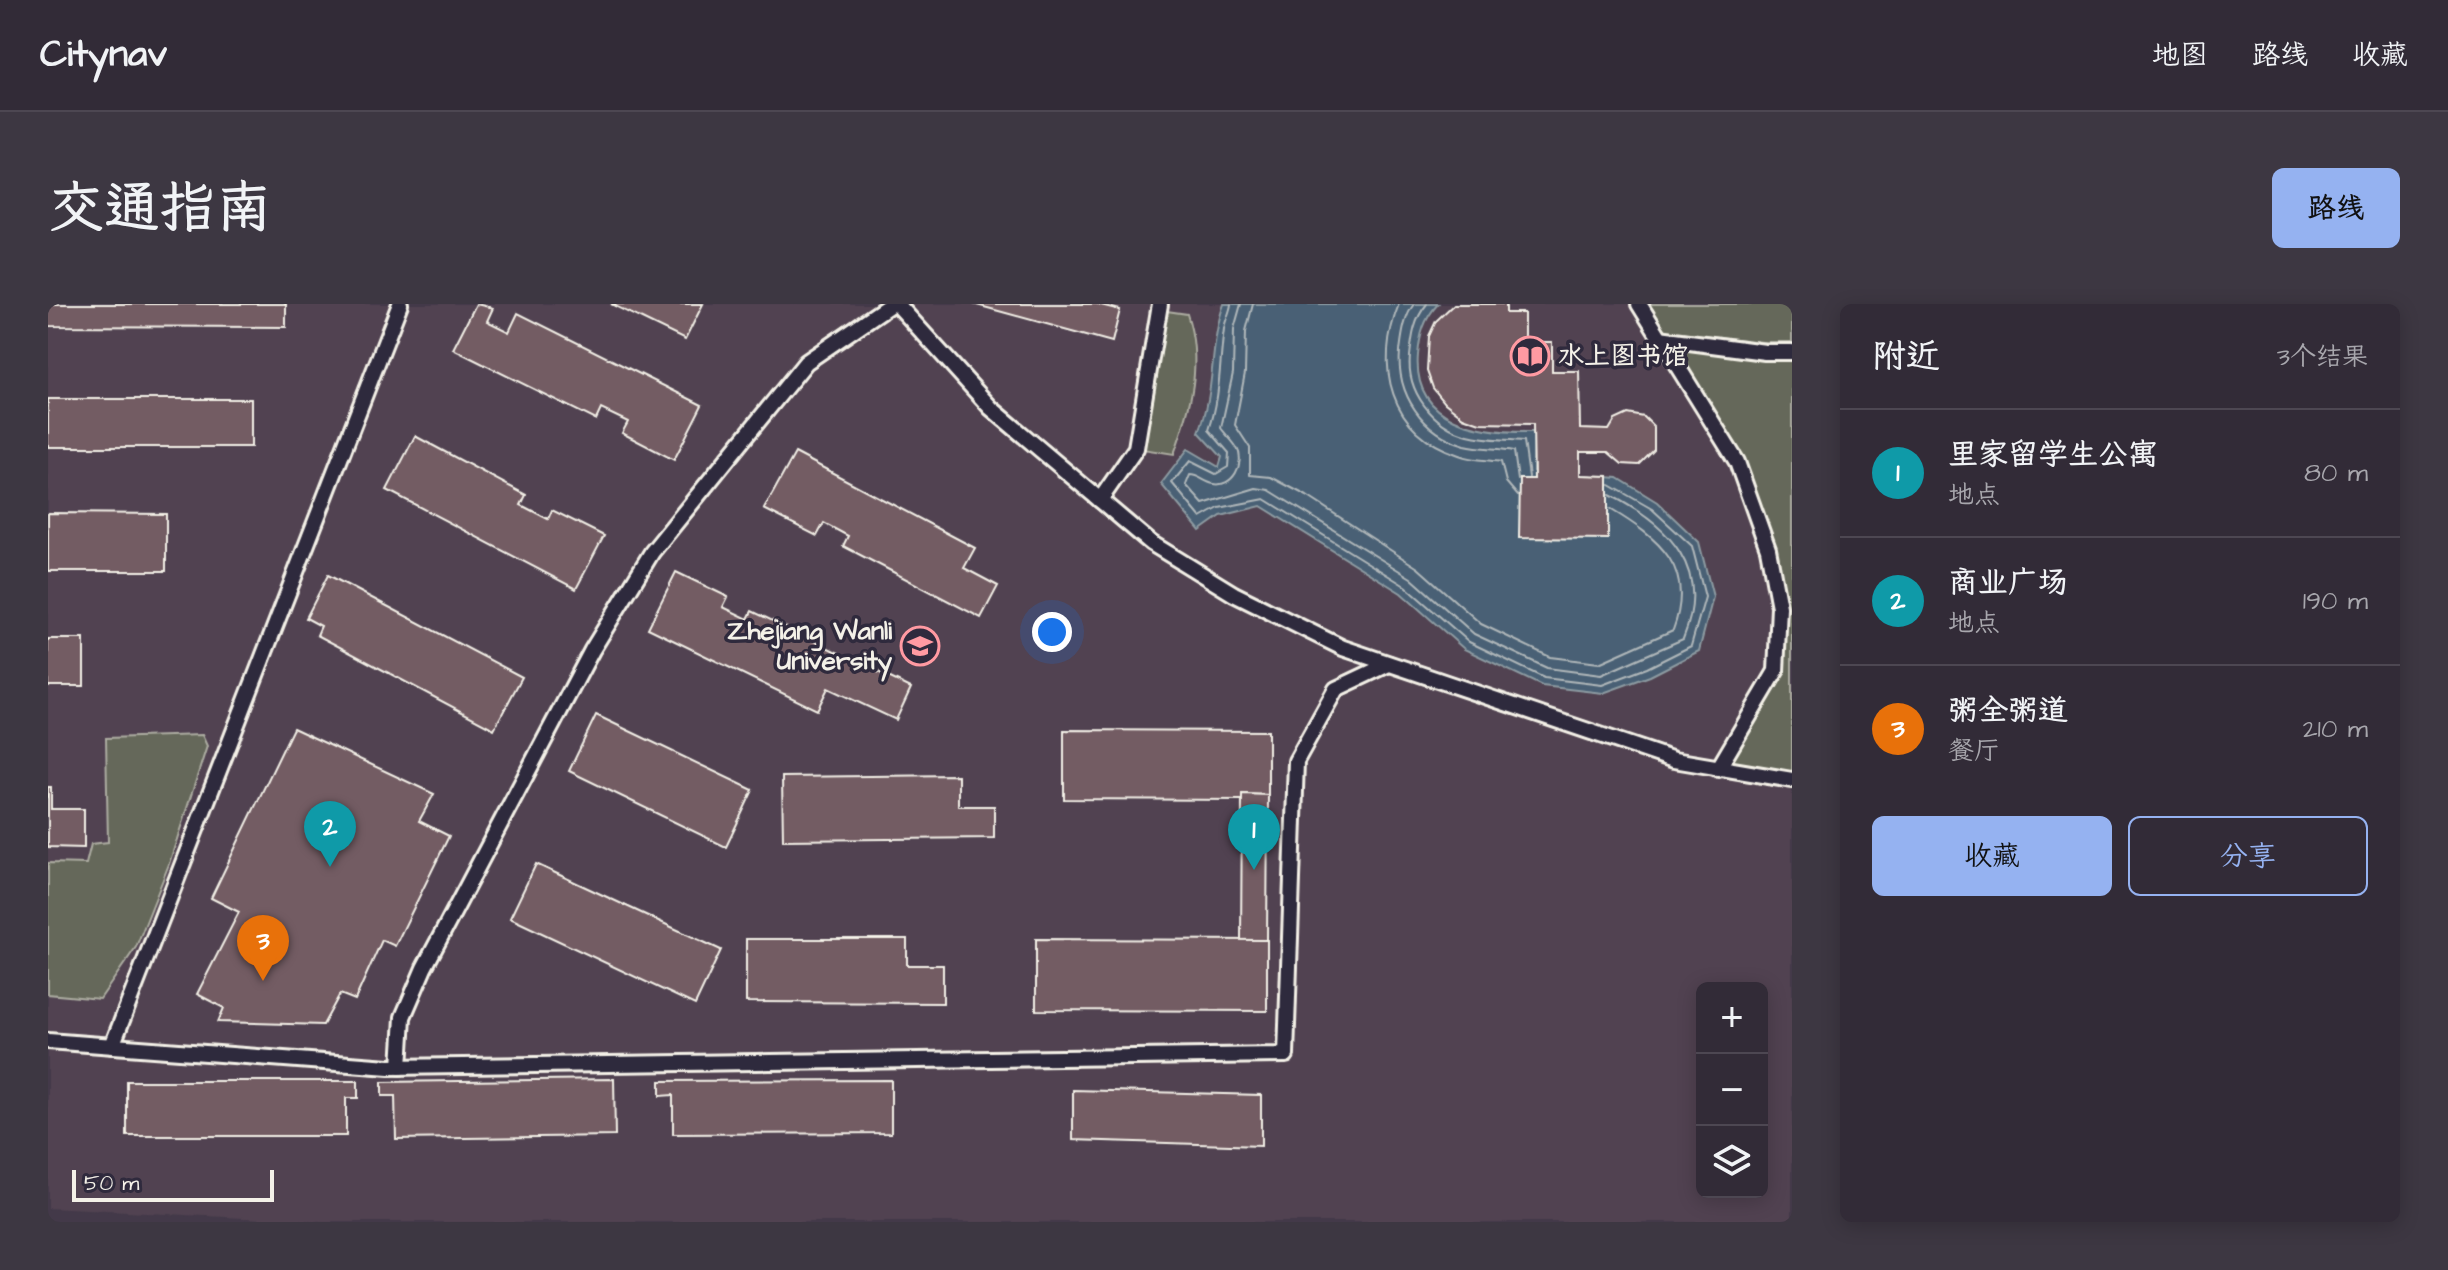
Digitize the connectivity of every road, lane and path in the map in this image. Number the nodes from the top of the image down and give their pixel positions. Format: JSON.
{"nodes":[{"id":1,"x":400,"y":304,"type":"edge"},
{"id":2,"x":894,"y":304,"type":"edge"},
{"id":3,"x":1160,"y":304,"type":"edge"},
{"id":4,"x":1639,"y":304,"type":"edge"},
{"id":5,"x":1659,"y":338,"type":"junction"},
{"id":6,"x":1792,"y":352,"type":"edge"},
{"id":7,"x":1100,"y":500,"type":"junction"},
{"id":8,"x":1389,"y":664,"type":"junction"},
{"id":9,"x":1718,"y":769,"type":"junction"},
{"id":10,"x":1792,"y":780,"type":"edge"},
{"id":11,"x":48,"y":1041,"type":"edge"},
{"id":12,"x":112,"y":1046,"type":"junction"},
{"id":13,"x":400,"y":1067,"type":"junction"}],
"edges":[{"from":1,"to":12,"type":"lane"},
{"from":2,"to":7,"type":"lane"},
{"from":2,"to":13,"type":"lane"},
{"from":3,"to":7,"type":"lane"},
{"from":4,"to":5,"type":"lane"},
{"from":5,"to":6,"type":"lane"},
{"from":5,"to":9,"type":"lane"},
{"from":7,"to":8,"type":"lane"},
{"from":8,"to":9,"type":"lane"},
{"from":8,"to":13,"type":"lane"},
{"from":9,"to":10,"type":"lane"},
{"from":11,"to":12,"type":"lane"},
{"from":12,"to":13,"type":"lane"}]}
